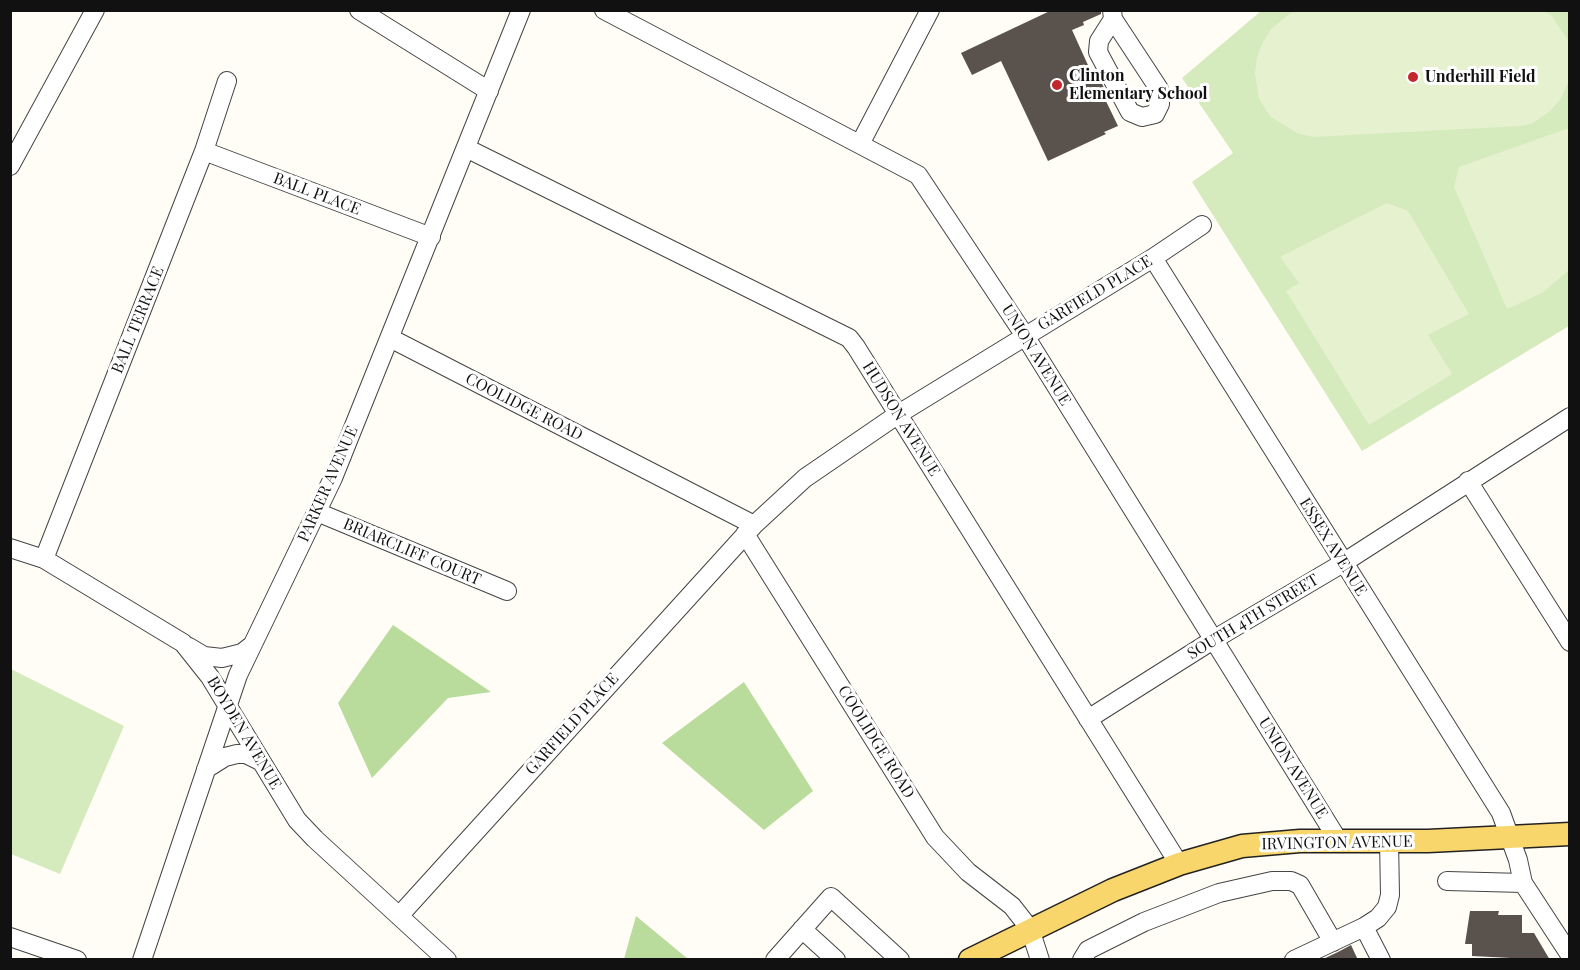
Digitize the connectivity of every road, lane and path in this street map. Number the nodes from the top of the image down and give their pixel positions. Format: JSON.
{"nodes":[{"id":1,"x":95,"y":10,"type":"edge"},
{"id":2,"x":359,"y":10,"type":"edge"},
{"id":3,"x":521,"y":10,"type":"edge"},
{"id":4,"x":604,"y":10,"type":"edge"},
{"id":5,"x":930,"y":10,"type":"edge"},
{"id":6,"x":1112,"y":15,"type":"edge"},
{"id":7,"x":227,"y":81,"type":"dead end"},
{"id":8,"x":489,"y":91,"type":"junction"},
{"id":9,"x":860,"y":144,"type":"junction"},
{"id":10,"x":466,"y":148,"type":"junction"},
{"id":11,"x":204,"y":151,"type":"junction"},
{"id":12,"x":10,"y":166,"type":"edge"},
{"id":13,"x":1202,"y":225,"type":"dead end"},
{"id":14,"x":431,"y":237,"type":"junction"},
{"id":15,"x":1153,"y":258,"type":"junction"},
{"id":16,"x":1025,"y":336,"type":"junction"},
{"id":17,"x":390,"y":338,"type":"junction"},
{"id":18,"x":897,"y":415,"type":"junction"},
{"id":19,"x":1569,"y":417,"type":"edge"},
{"id":20,"x":1468,"y":481,"type":"junction"},
{"id":21,"x":317,"y":512,"type":"junction"},
{"id":22,"x":750,"y":530,"type":"junction"},
{"id":23,"x":10,"y":548,"type":"edge"},
{"id":24,"x":44,"y":559,"type":"junction"},
{"id":25,"x":1343,"y":563,"type":"junction"},
{"id":26,"x":507,"y":591,"type":"dead end"},
{"id":27,"x":1213,"y":640,"type":"junction"},
{"id":28,"x":1569,"y":642,"type":"edge"},
{"id":29,"x":183,"y":643,"type":"junction"},
{"id":30,"x":250,"y":646,"type":"junction"},
{"id":31,"x":227,"y":707,"type":"junction"},
{"id":32,"x":1088,"y":718,"type":"junction"},
{"id":33,"x":260,"y":761,"type":"junction"},
{"id":34,"x":206,"y":769,"type":"junction"},
{"id":35,"x":1569,"y":834,"type":"edge"},
{"id":36,"x":1510,"y":837,"type":"junction"},
{"id":37,"x":1338,"y":840,"type":"junction"},
{"id":38,"x":1389,"y":840,"type":"junction"},
{"id":39,"x":1179,"y":864,"type":"junction"},
{"id":40,"x":1447,"y":881,"type":"dead end"},
{"id":41,"x":1523,"y":883,"type":"junction"},
{"id":42,"x":399,"y":916,"type":"junction"},
{"id":43,"x":1364,"y":927,"type":"junction"},
{"id":44,"x":802,"y":929,"type":"junction"},
{"id":45,"x":1030,"y":929,"type":"junction"},
{"id":46,"x":10,"y":937,"type":"edge"},
{"id":47,"x":1333,"y":942,"type":"junction"},
{"id":48,"x":1569,"y":955,"type":"edge"},
{"id":49,"x":894,"y":958,"type":"edge"},
{"id":50,"x":77,"y":960,"type":"edge"},
{"id":51,"x":142,"y":960,"type":"edge"},
{"id":52,"x":447,"y":960,"type":"edge"},
{"id":53,"x":775,"y":960,"type":"edge"},
{"id":54,"x":836,"y":960,"type":"edge"},
{"id":55,"x":970,"y":960,"type":"edge"},
{"id":56,"x":1040,"y":960,"type":"edge"},
{"id":57,"x":1082,"y":960,"type":"edge"},
{"id":58,"x":1294,"y":960,"type":"edge"},
{"id":59,"x":1381,"y":960,"type":"edge"}],
"edges":[{"from":1,"to":12,"type":"street"},
{"from":2,"to":8,"type":"street"},
{"from":3,"to":8,"type":"street","name":"PARKER AVENUE"},
{"from":4,"to":9,"type":"street","name":"UNION AVENUE"},
{"from":5,"to":9,"type":"street"},
{"from":6,"to":6,"type":"street"},
{"from":7,"to":11,"type":"street","name":"BALL TERRACE"},
{"from":8,"to":10,"type":"street","name":"PARKER AVENUE"},
{"from":9,"to":16,"type":"street","name":"UNION AVENUE"},
{"from":10,"to":14,"type":"street","name":"PARKER AVENUE"},
{"from":10,"to":18,"type":"street","name":"HUDSON AVENUE"},
{"from":11,"to":14,"type":"street","name":"BALL PLACE"},
{"from":11,"to":24,"type":"street","name":"BALL TERRACE"},
{"from":13,"to":15,"type":"street","name":"GARFIELD PLACE"},
{"from":14,"to":17,"type":"street","name":"PARKER AVENUE"},
{"from":15,"to":16,"type":"street","name":"GARFIELD PLACE"},
{"from":15,"to":25,"type":"street","name":"ESSEX AVENUE"},
{"from":16,"to":18,"type":"street","name":"GARFIELD PLACE"},
{"from":16,"to":27,"type":"street","name":"UNION AVENUE"},
{"from":17,"to":21,"type":"street","name":"PARKER AVENUE"},
{"from":17,"to":22,"type":"street","name":"COOLIDGE ROAD"},
{"from":18,"to":22,"type":"street","name":"GARFIELD PLACE"},
{"from":18,"to":32,"type":"street","name":"HUDSON AVENUE"},
{"from":19,"to":20,"type":"street","name":"SOUTH 4TH STREET"},
{"from":20,"to":25,"type":"street","name":"SOUTH 4TH STREET"},
{"from":20,"to":28,"type":"street"},
{"from":21,"to":26,"type":"street","name":"BRIARCLIFF COURT"},
{"from":21,"to":30,"type":"street","name":"PARKER AVENUE"},
{"from":22,"to":42,"type":"street","name":"GARFIELD PLACE"},
{"from":22,"to":45,"type":"street","name":"COOLIDGE ROAD"},
{"from":23,"to":24,"type":"street","name":"BOYDEN AVENUE"},
{"from":24,"to":29,"type":"street","name":"BOYDEN AVENUE"},
{"from":25,"to":27,"type":"street","name":"SOUTH 4TH STREET"},
{"from":25,"to":36,"type":"street","name":"ESSEX AVENUE"},
{"from":27,"to":32,"type":"street","name":"SOUTH 4TH STREET"},
{"from":27,"to":37,"type":"street","name":"UNION AVENUE"},
{"from":29,"to":30,"type":"street"},
{"from":29,"to":31,"type":"street","name":"BOYDEN AVENUE"},
{"from":30,"to":31,"type":"street","name":"PARKER AVENUE"},
{"from":31,"to":33,"type":"street","name":"BOYDEN AVENUE"},
{"from":31,"to":34,"type":"street","name":"PARKER AVENUE"},
{"from":32,"to":39,"type":"street","name":"HUDSON AVENUE"},
{"from":33,"to":34,"type":"street"},
{"from":33,"to":42,"type":"street","name":"BOYDEN AVENUE"},
{"from":34,"to":51,"type":"street","name":"PARKER AVENUE"},
{"from":35,"to":36,"type":"main road","name":"IRVINGTON AVENUE"},
{"from":36,"to":38,"type":"main road","name":"IRVINGTON AVENUE"},
{"from":36,"to":41,"type":"street"},
{"from":37,"to":38,"type":"main road","name":"IRVINGTON AVENUE"},
{"from":37,"to":39,"type":"main road","name":"IRVINGTON AVENUE"},
{"from":38,"to":43,"type":"street"},
{"from":39,"to":45,"type":"main road","name":"IRVINGTON AVENUE"},
{"from":40,"to":41,"type":"street"},
{"from":41,"to":48,"type":"street"},
{"from":42,"to":52,"type":"street","name":"BOYDEN AVENUE"},
{"from":43,"to":47,"type":"street"},
{"from":43,"to":59,"type":"street"},
{"from":44,"to":49,"type":"street"},
{"from":44,"to":53,"type":"street"},
{"from":44,"to":54,"type":"street"},
{"from":45,"to":55,"type":"main road","name":"IRVINGTON AVENUE"},
{"from":45,"to":56,"type":"street"},
{"from":46,"to":50,"type":"street"},
{"from":47,"to":57,"type":"street"},
{"from":47,"to":58,"type":"street"}]}
